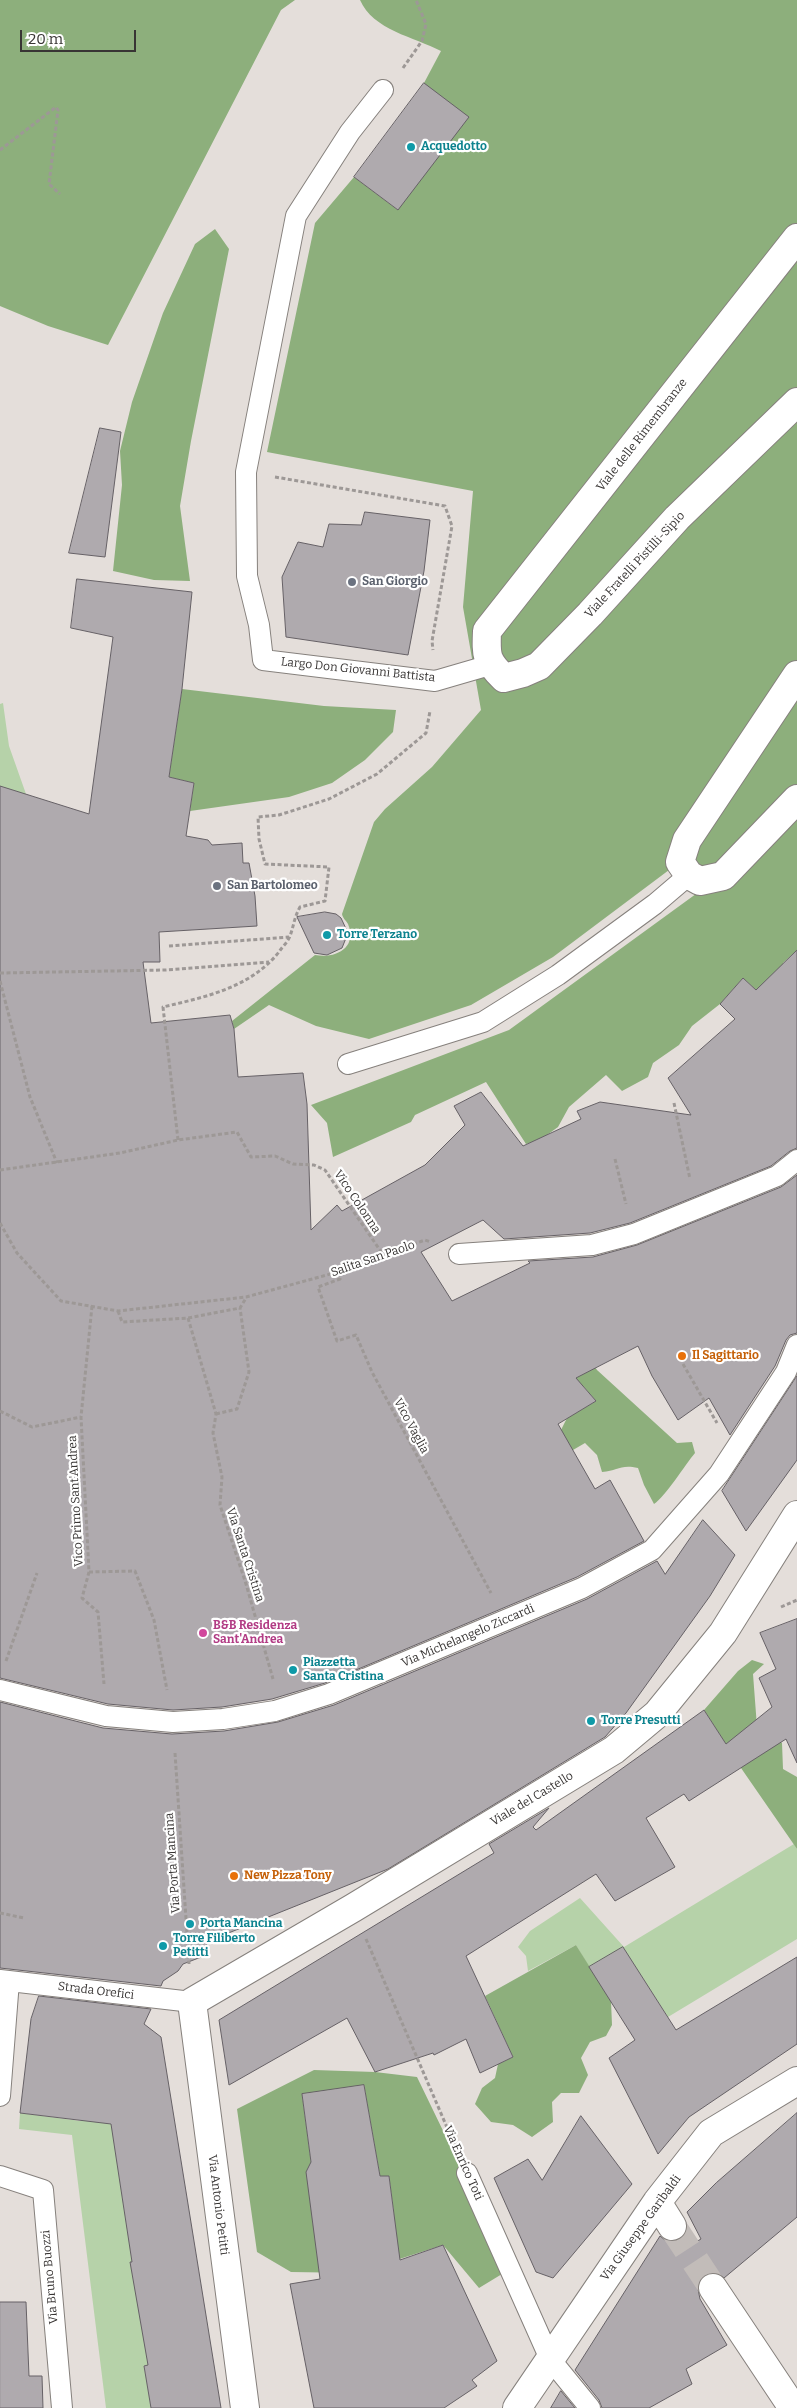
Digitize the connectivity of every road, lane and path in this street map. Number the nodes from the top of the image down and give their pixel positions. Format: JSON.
{"nodes":[{"id":1,"x":416,"y":0,"type":"edge"},
{"id":2,"x":383,"y":90,"type":"joint"},
{"id":3,"x":0,"y":150,"type":"edge"},
{"id":4,"x":60,"y":194,"type":"dead end"},
{"id":5,"x":797,"y":238,"type":"edge"},
{"id":6,"x":797,"y":402,"type":"edge"},
{"id":7,"x":246,"y":472,"type":"junction"},
{"id":8,"x":490,"y":665,"type":"junction"},
{"id":9,"x":797,"y":675,"type":"edge"},
{"id":10,"x":435,"y":681,"type":"junction"},
{"id":11,"x":797,"y":799,"type":"edge"},
{"id":12,"x":689,"y":875,"type":"junction"},
{"id":13,"x":290,"y":937,"type":"junction"},
{"id":14,"x":169,"y":946,"type":"dead end"},
{"id":15,"x":271,"y":962,"type":"junction"},
{"id":16,"x":0,"y":973,"type":"edge"},
{"id":17,"x":0,"y":981,"type":"edge"},
{"id":18,"x":348,"y":1064,"type":"dead end"},
{"id":19,"x":674,"y":1103,"type":"dead end"},
{"id":20,"x":178,"y":1140,"type":"junction"},
{"id":21,"x":615,"y":1159,"type":"dead end"},
{"id":22,"x":797,"y":1160,"type":"edge"},
{"id":23,"x":58,"y":1163,"type":"junction"},
{"id":24,"x":0,"y":1170,"type":"edge"},
{"id":25,"x":696,"y":1209,"type":"junction"},
{"id":26,"x":0,"y":1223,"type":"edge"},
{"id":27,"x":634,"y":1234,"type":"junction"},
{"id":28,"x":459,"y":1254,"type":"joint"},
{"id":29,"x":384,"y":1256,"type":"junction"},
{"id":30,"x":338,"y":1272,"type":"junction"},
{"id":31,"x":246,"y":1297,"type":"junction"},
{"id":32,"x":92,"y":1306,"type":"junction"},
{"id":33,"x":240,"y":1308,"type":"junction"},
{"id":34,"x":118,"y":1311,"type":"junction"},
{"id":35,"x":188,"y":1318,"type":"junction"},
{"id":36,"x":797,"y":1345,"type":"edge"},
{"id":37,"x":684,"y":1364,"type":"dead end"},
{"id":38,"x":704,"y":1400,"type":"dead end"},
{"id":39,"x":0,"y":1410,"type":"edge"},
{"id":40,"x":216,"y":1414,"type":"junction"},
{"id":41,"x":81,"y":1418,"type":"junction"},
{"id":42,"x":797,"y":1515,"type":"edge"},
{"id":43,"x":89,"y":1572,"type":"junction"},
{"id":44,"x":37,"y":1573,"type":"dead end"},
{"id":45,"x":505,"y":1620,"type":"junction"},
{"id":46,"x":3,"y":1669,"type":"dead end"},
{"id":47,"x":0,"y":1690,"type":"edge"},
{"id":48,"x":282,"y":1709,"type":"junction"},
{"id":49,"x":106,"y":1716,"type":"junction"},
{"id":50,"x":173,"y":1722,"type":"junction"},
{"id":51,"x":353,"y":1908,"type":"junction"},
{"id":52,"x":0,"y":1913,"type":"edge"},
{"id":53,"x":24,"y":1918,"type":"dead end"},
{"id":54,"x":4,"y":1980,"type":"edge"},
{"id":55,"x":192,"y":2002,"type":"junction"},
{"id":56,"x":797,"y":2081,"type":"edge"},
{"id":57,"x":0,"y":2096,"type":"edge"},
{"id":58,"x":467,"y":2173,"type":"joint"},
{"id":59,"x":0,"y":2176,"type":"edge"},
{"id":60,"x":657,"y":2202,"type":"junction"},
{"id":61,"x":672,"y":2226,"type":"tunnel mouth"},
{"id":62,"x":713,"y":2288,"type":"tunnel mouth"},
{"id":63,"x":550,"y":2358,"type":"junction"},
{"id":64,"x":62,"y":2408,"type":"edge"},
{"id":65,"x":245,"y":2408,"type":"edge"},
{"id":66,"x":517,"y":2408,"type":"edge"},
{"id":67,"x":590,"y":2408,"type":"edge"},
{"id":68,"x":793,"y":2408,"type":"edge"}],
"edges":[{"from":1,"to":2,"type":"path"},
{"from":2,"to":7,"type":"lane"},
{"from":3,"to":4,"type":"path"},
{"from":5,"to":8,"type":"street","name":"Viale delle Rimembranze"},
{"from":6,"to":8,"type":"street","name":"Viale Fratelli Pistilli-Sipio"},
{"from":7,"to":10,"type":"lane","name":"Largo Don Giovanni Battista"},
{"from":7,"to":10,"type":"path"},
{"from":8,"to":10,"type":"lane","name":"Largo Don Giovanni Battista"},
{"from":9,"to":12,"type":"street"},
{"from":10,"to":13,"type":"path"},
{"from":11,"to":12,"type":"street"},
{"from":12,"to":18,"type":"lane"},
{"from":13,"to":14,"type":"path"},
{"from":13,"to":15,"type":"path"},
{"from":15,"to":16,"type":"path"},
{"from":15,"to":20,"type":"path"},
{"from":17,"to":23,"type":"path"},
{"from":19,"to":25,"type":"path"},
{"from":20,"to":23,"type":"path"},
{"from":20,"to":29,"type":"path","name":"Vico Colonna"},
{"from":21,"to":27,"type":"path"},
{"from":22,"to":25,"type":"lane"},
{"from":23,"to":24,"type":"path"},
{"from":25,"to":27,"type":"lane"},
{"from":26,"to":32,"type":"path","name":"Salita San Paolo"},
{"from":27,"to":28,"type":"lane"},
{"from":28,"to":29,"type":"path","name":"Salita San Paolo"},
{"from":29,"to":30,"type":"path","name":"Salita San Paolo"},
{"from":30,"to":31,"type":"path","name":"Salita San Paolo"},
{"from":30,"to":45,"type":"path","name":"Vico Vaglia"},
{"from":31,"to":33,"type":"path"},
{"from":31,"to":34,"type":"path","name":"Salita San Paolo"},
{"from":32,"to":34,"type":"path","name":"Salita San Paolo"},
{"from":32,"to":41,"type":"path","name":"Vico Primo Sant'Andrea"},
{"from":33,"to":35,"type":"path"},
{"from":33,"to":40,"type":"path"},
{"from":34,"to":35,"type":"path"},
{"from":35,"to":40,"type":"path","name":"Via Santa Cristina"},
{"from":36,"to":45,"type":"lane","name":"Via Michelangelo Ziccardi"},
{"from":37,"to":38,"type":"path"},
{"from":39,"to":41,"type":"path"},
{"from":40,"to":48,"type":"path","name":"Via Santa Cristina"},
{"from":41,"to":43,"type":"path","name":"Vico Primo Sant'Andrea"},
{"from":42,"to":51,"type":"street","name":"Viale del Castello"},
{"from":43,"to":49,"type":"path","name":"Vico Primo Sant'Andrea"},
{"from":43,"to":50,"type":"path","name":"Via Porta Mancina"},
{"from":44,"to":46,"type":"path"},
{"from":45,"to":48,"type":"lane","name":"Via Michelangelo Ziccardi"},
{"from":47,"to":49,"type":"lane","name":"Via Michelangelo Ziccardi"},
{"from":48,"to":50,"type":"lane","name":"Via Michelangelo Ziccardi"},
{"from":49,"to":50,"type":"lane","name":"Via Michelangelo Ziccardi"},
{"from":50,"to":55,"type":"path","name":"Via Porta Mancina"},
{"from":51,"to":55,"type":"street","name":"Viale del Castello"},
{"from":51,"to":58,"type":"path","name":"Via Enrico Toti"},
{"from":52,"to":53,"type":"path"},
{"from":54,"to":55,"type":"lane","name":"Strada Orefici"},
{"from":54,"to":57,"type":"lane"},
{"from":55,"to":65,"type":"street","name":"Via Antonio Petitti"},
{"from":56,"to":60,"type":"street","name":"Via Giuseppe Garibaldi"},
{"from":58,"to":63,"type":"lane","name":"Via Enrico Toti"},
{"from":59,"to":64,"type":"lane","name":"Via Bruno Buozzi"},
{"from":60,"to":61,"type":"street"},
{"from":60,"to":63,"type":"street","name":"Via Giuseppe Garibaldi"},
{"from":62,"to":68,"type":"street"},
{"from":63,"to":66,"type":"street","name":"Via Giuseppe Garibaldi"},
{"from":63,"to":67,"type":"lane","name":"Via Enrico Toti"}]}
